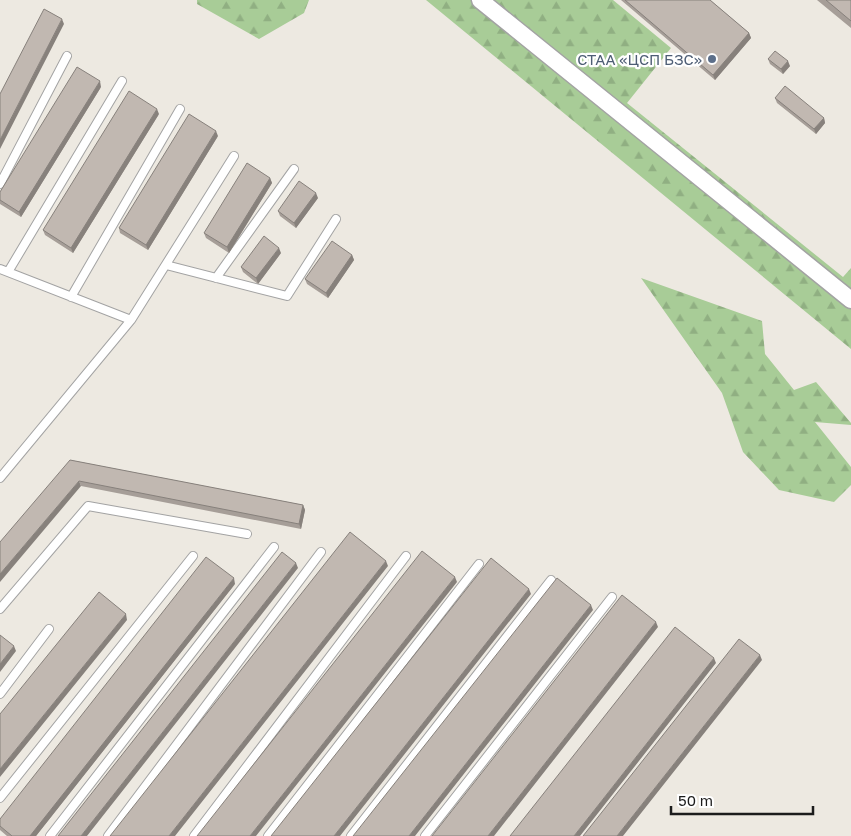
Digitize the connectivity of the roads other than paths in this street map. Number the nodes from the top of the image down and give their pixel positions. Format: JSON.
{"nodes":[{"id":1,"x":480,"y":0,"type":"edge"},
{"id":2,"x":67,"y":56,"type":"dead end"},
{"id":3,"x":122,"y":81,"type":"dead end"},
{"id":4,"x":180,"y":109,"type":"dead end"},
{"id":5,"x":234,"y":156,"type":"dead end"},
{"id":6,"x":294,"y":169,"type":"dead end"},
{"id":7,"x":0,"y":184,"type":"edge"},
{"id":8,"x":336,"y":220,"type":"dead end"},
{"id":9,"x":166,"y":265,"type":"junction"},
{"id":10,"x":4,"y":270,"type":"edge"},
{"id":11,"x":216,"y":278,"type":"junction"},
{"id":12,"x":71,"y":297,"type":"junction"},
{"id":13,"x":851,"y":300,"type":"edge"},
{"id":14,"x":131,"y":320,"type":"junction"},
{"id":15,"x":0,"y":478,"type":"edge"},
{"id":16,"x":247,"y":534,"type":"dead end"},
{"id":17,"x":274,"y":547,"type":"dead end"},
{"id":18,"x":321,"y":552,"type":"dead end"},
{"id":19,"x":193,"y":556,"type":"dead end"},
{"id":20,"x":406,"y":556,"type":"dead end"},
{"id":21,"x":479,"y":564,"type":"dead end"},
{"id":22,"x":551,"y":580,"type":"dead end"},
{"id":23,"x":612,"y":597,"type":"dead end"},
{"id":24,"x":0,"y":609,"type":"edge"},
{"id":25,"x":49,"y":629,"type":"dead end"},
{"id":26,"x":0,"y":694,"type":"edge"},
{"id":27,"x":0,"y":798,"type":"edge"},
{"id":28,"x":50,"y":836,"type":"edge"},
{"id":29,"x":108,"y":836,"type":"edge"},
{"id":30,"x":194,"y":836,"type":"edge"},
{"id":31,"x":268,"y":836,"type":"edge"},
{"id":32,"x":351,"y":836,"type":"edge"},
{"id":33,"x":425,"y":836,"type":"edge"}],
"edges":[{"from":1,"to":13,"type":"street"},
{"from":2,"to":7,"type":"lane"},
{"from":3,"to":10,"type":"lane"},
{"from":4,"to":12,"type":"lane"},
{"from":5,"to":9,"type":"lane"},
{"from":6,"to":11,"type":"lane"},
{"from":8,"to":11,"type":"lane"},
{"from":9,"to":11,"type":"lane"},
{"from":9,"to":14,"type":"lane"},
{"from":10,"to":12,"type":"lane"},
{"from":12,"to":14,"type":"lane"},
{"from":14,"to":15,"type":"lane"},
{"from":16,"to":24,"type":"lane"},
{"from":17,"to":28,"type":"lane"},
{"from":18,"to":29,"type":"lane"},
{"from":19,"to":27,"type":"lane"},
{"from":20,"to":30,"type":"lane"},
{"from":21,"to":31,"type":"lane"},
{"from":22,"to":32,"type":"lane"},
{"from":23,"to":33,"type":"lane"},
{"from":25,"to":26,"type":"lane"}]}
